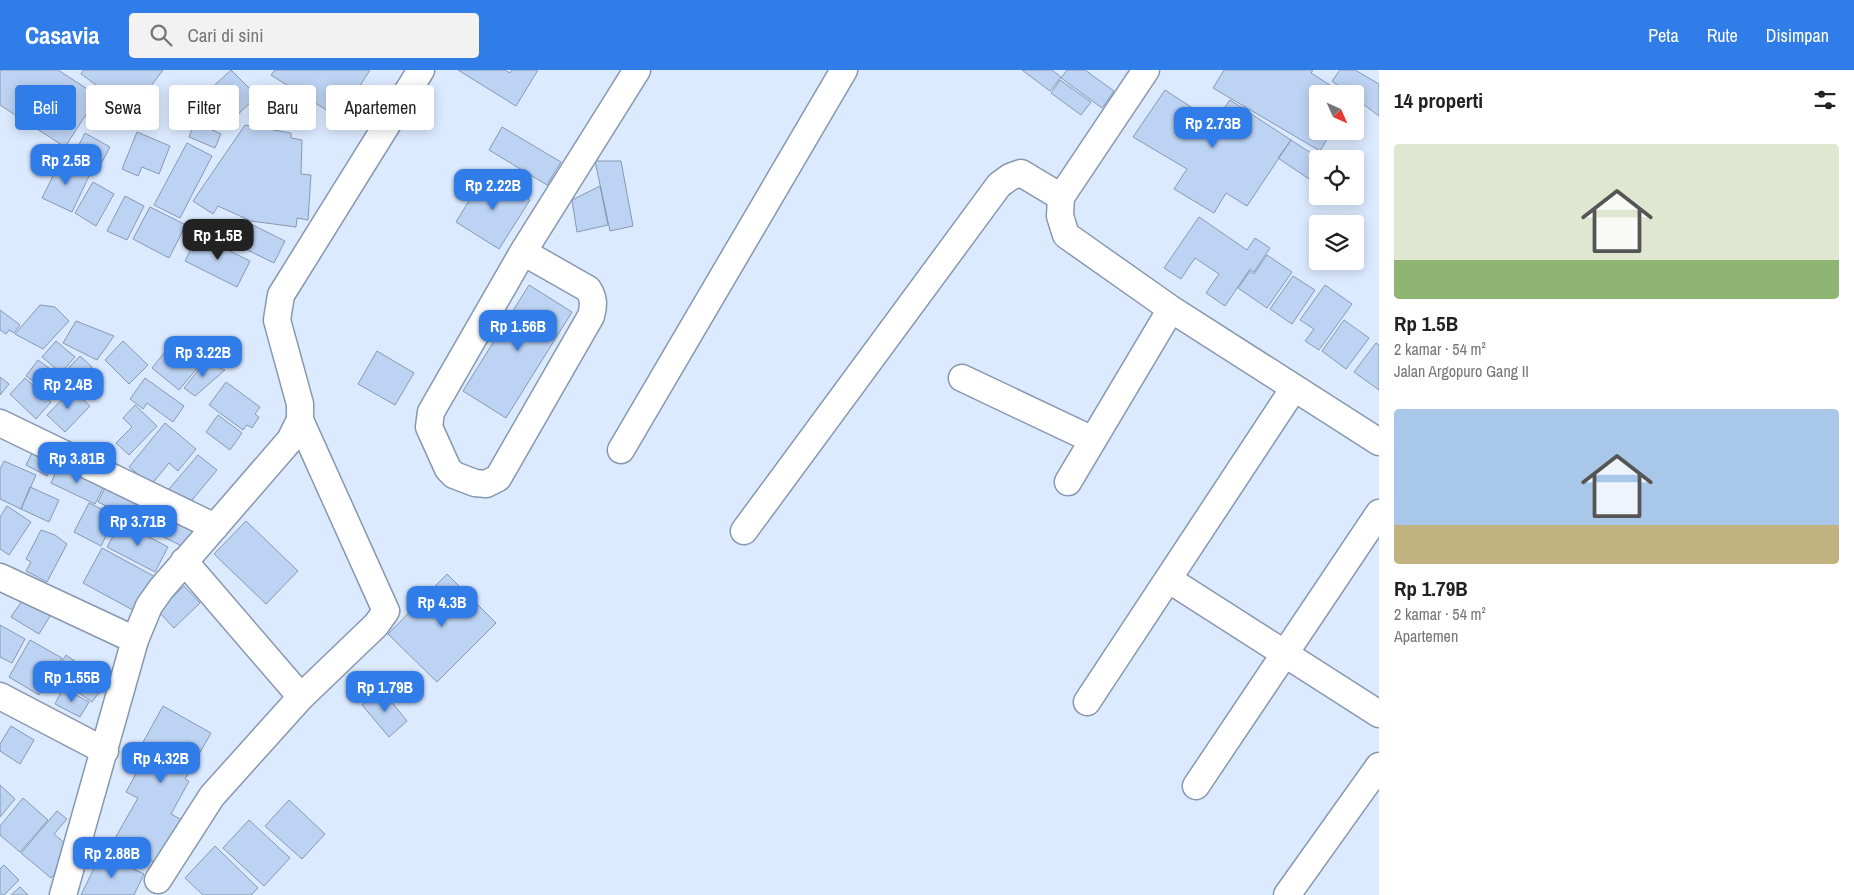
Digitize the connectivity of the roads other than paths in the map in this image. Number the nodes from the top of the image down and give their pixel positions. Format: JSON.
{"nodes":[{"id":1,"x":420,"y":70,"type":"edge"},
{"id":2,"x":637,"y":70,"type":"edge"},
{"id":3,"x":844,"y":70,"type":"edge"},
{"id":4,"x":1146,"y":70,"type":"edge"},
{"id":5,"x":1061,"y":197,"type":"junction"},
{"id":6,"x":524,"y":252,"type":"junction"},
{"id":7,"x":1171,"y":309,"type":"junction"},
{"id":8,"x":962,"y":378,"type":"dead end"},
{"id":9,"x":1294,"y":388,"type":"junction"},
{"id":10,"x":300,"y":420,"type":"junction"},
{"id":11,"x":0,"y":423,"type":"edge"},
{"id":12,"x":1093,"y":440,"type":"junction"},
{"id":13,"x":1379,"y":442,"type":"edge"},
{"id":14,"x":621,"y":450,"type":"dead end"},
{"id":15,"x":1068,"y":482,"type":"dead end"},
{"id":16,"x":1379,"y":513,"type":"edge"},
{"id":17,"x":215,"y":527,"type":"junction"},
{"id":18,"x":744,"y":532,"type":"dead end"},
{"id":19,"x":184,"y":560,"type":"junction"},
{"id":20,"x":0,"y":577,"type":"edge"},
{"id":21,"x":1168,"y":579,"type":"junction"},
{"id":22,"x":135,"y":640,"type":"junction"},
{"id":23,"x":1284,"y":654,"type":"junction"},
{"id":24,"x":0,"y":696,"type":"edge"},
{"id":25,"x":301,"y":697,"type":"junction"},
{"id":26,"x":1087,"y":702,"type":"dead end"},
{"id":27,"x":1379,"y":714,"type":"edge"},
{"id":28,"x":105,"y":751,"type":"junction"},
{"id":29,"x":1379,"y":766,"type":"edge"},
{"id":30,"x":1196,"y":786,"type":"dead end"},
{"id":31,"x":158,"y":880,"type":"dead end"},
{"id":32,"x":63,"y":895,"type":"edge"},
{"id":33,"x":1287,"y":895,"type":"edge"}],
"edges":[{"from":1,"to":10,"type":"street"},
{"from":2,"to":6,"type":"street"},
{"from":3,"to":14,"type":"street"},
{"from":4,"to":5,"type":"street"},
{"from":5,"to":7,"type":"street"},
{"from":5,"to":18,"type":"street"},
{"from":6,"to":6,"type":"street"},
{"from":7,"to":9,"type":"street"},
{"from":7,"to":12,"type":"street"},
{"from":8,"to":12,"type":"street"},
{"from":9,"to":13,"type":"street"},
{"from":9,"to":21,"type":"street"},
{"from":10,"to":17,"type":"street"},
{"from":10,"to":25,"type":"street"},
{"from":11,"to":17,"type":"street"},
{"from":12,"to":15,"type":"street"},
{"from":16,"to":23,"type":"street"},
{"from":17,"to":19,"type":"street"},
{"from":19,"to":22,"type":"street"},
{"from":19,"to":25,"type":"street"},
{"from":20,"to":22,"type":"street"},
{"from":21,"to":23,"type":"street"},
{"from":21,"to":26,"type":"street"},
{"from":22,"to":28,"type":"street"},
{"from":23,"to":27,"type":"street"},
{"from":23,"to":30,"type":"street"},
{"from":24,"to":28,"type":"street"},
{"from":25,"to":31,"type":"street"},
{"from":28,"to":32,"type":"street"},
{"from":29,"to":33,"type":"street"}]}
